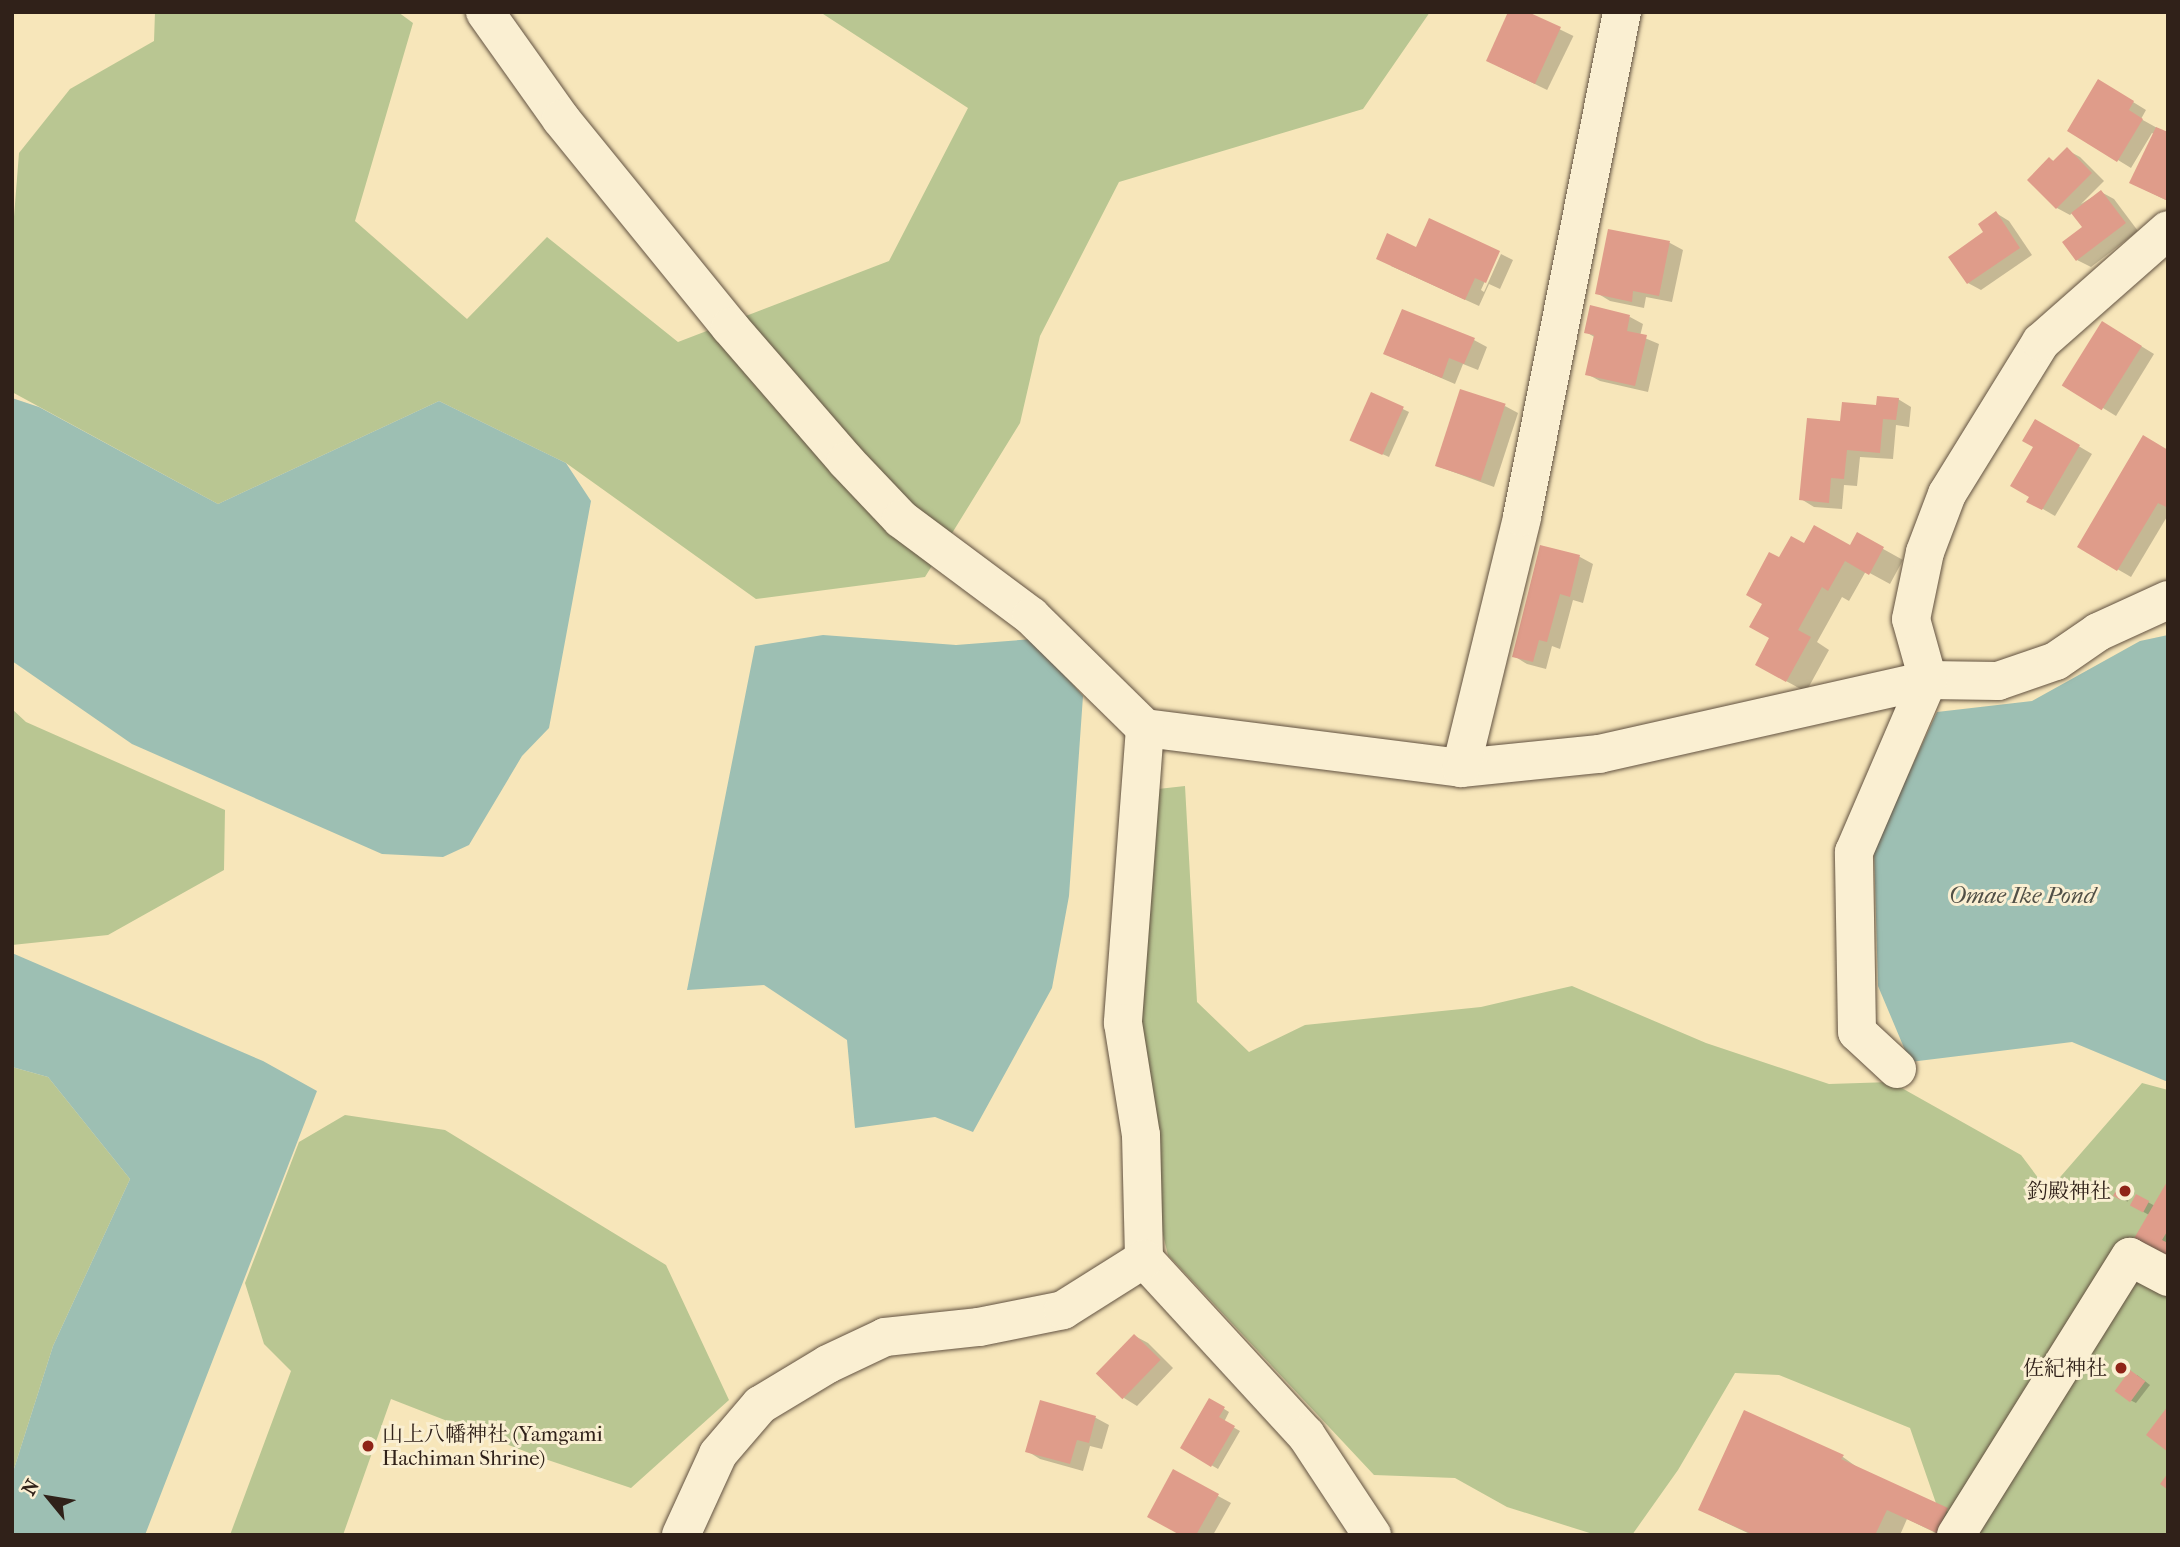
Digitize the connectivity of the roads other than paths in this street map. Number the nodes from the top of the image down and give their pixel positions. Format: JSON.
{"nodes":[{"id":1,"x":485,"y":12,"type":"edge"},
{"id":2,"x":1622,"y":12,"type":"edge"},
{"id":3,"x":2168,"y":230,"type":"edge"},
{"id":4,"x":2168,"y":600,"type":"edge"},
{"id":5,"x":1928,"y":680,"type":"junction"},
{"id":6,"x":1145,"y":728,"type":"junction"},
{"id":7,"x":1461,"y":768,"type":"junction"},
{"id":8,"x":1897,"y":1069,"type":"dead end"},
{"id":9,"x":1144,"y":1259,"type":"junction"},
{"id":10,"x":2168,"y":1277,"type":"edge"},
{"id":11,"x":681,"y":1535,"type":"edge"},
{"id":12,"x":1372,"y":1535,"type":"edge"},
{"id":13,"x":1956,"y":1535,"type":"edge"}],
"edges":[{"from":1,"to":6,"type":"street"},
{"from":2,"to":7,"type":"street"},
{"from":3,"to":5,"type":"street"},
{"from":4,"to":5,"type":"street"},
{"from":5,"to":7,"type":"street"},
{"from":5,"to":8,"type":"street"},
{"from":6,"to":7,"type":"street"},
{"from":6,"to":9,"type":"street"},
{"from":9,"to":11,"type":"street"},
{"from":9,"to":12,"type":"street"},
{"from":10,"to":13,"type":"street"}]}
